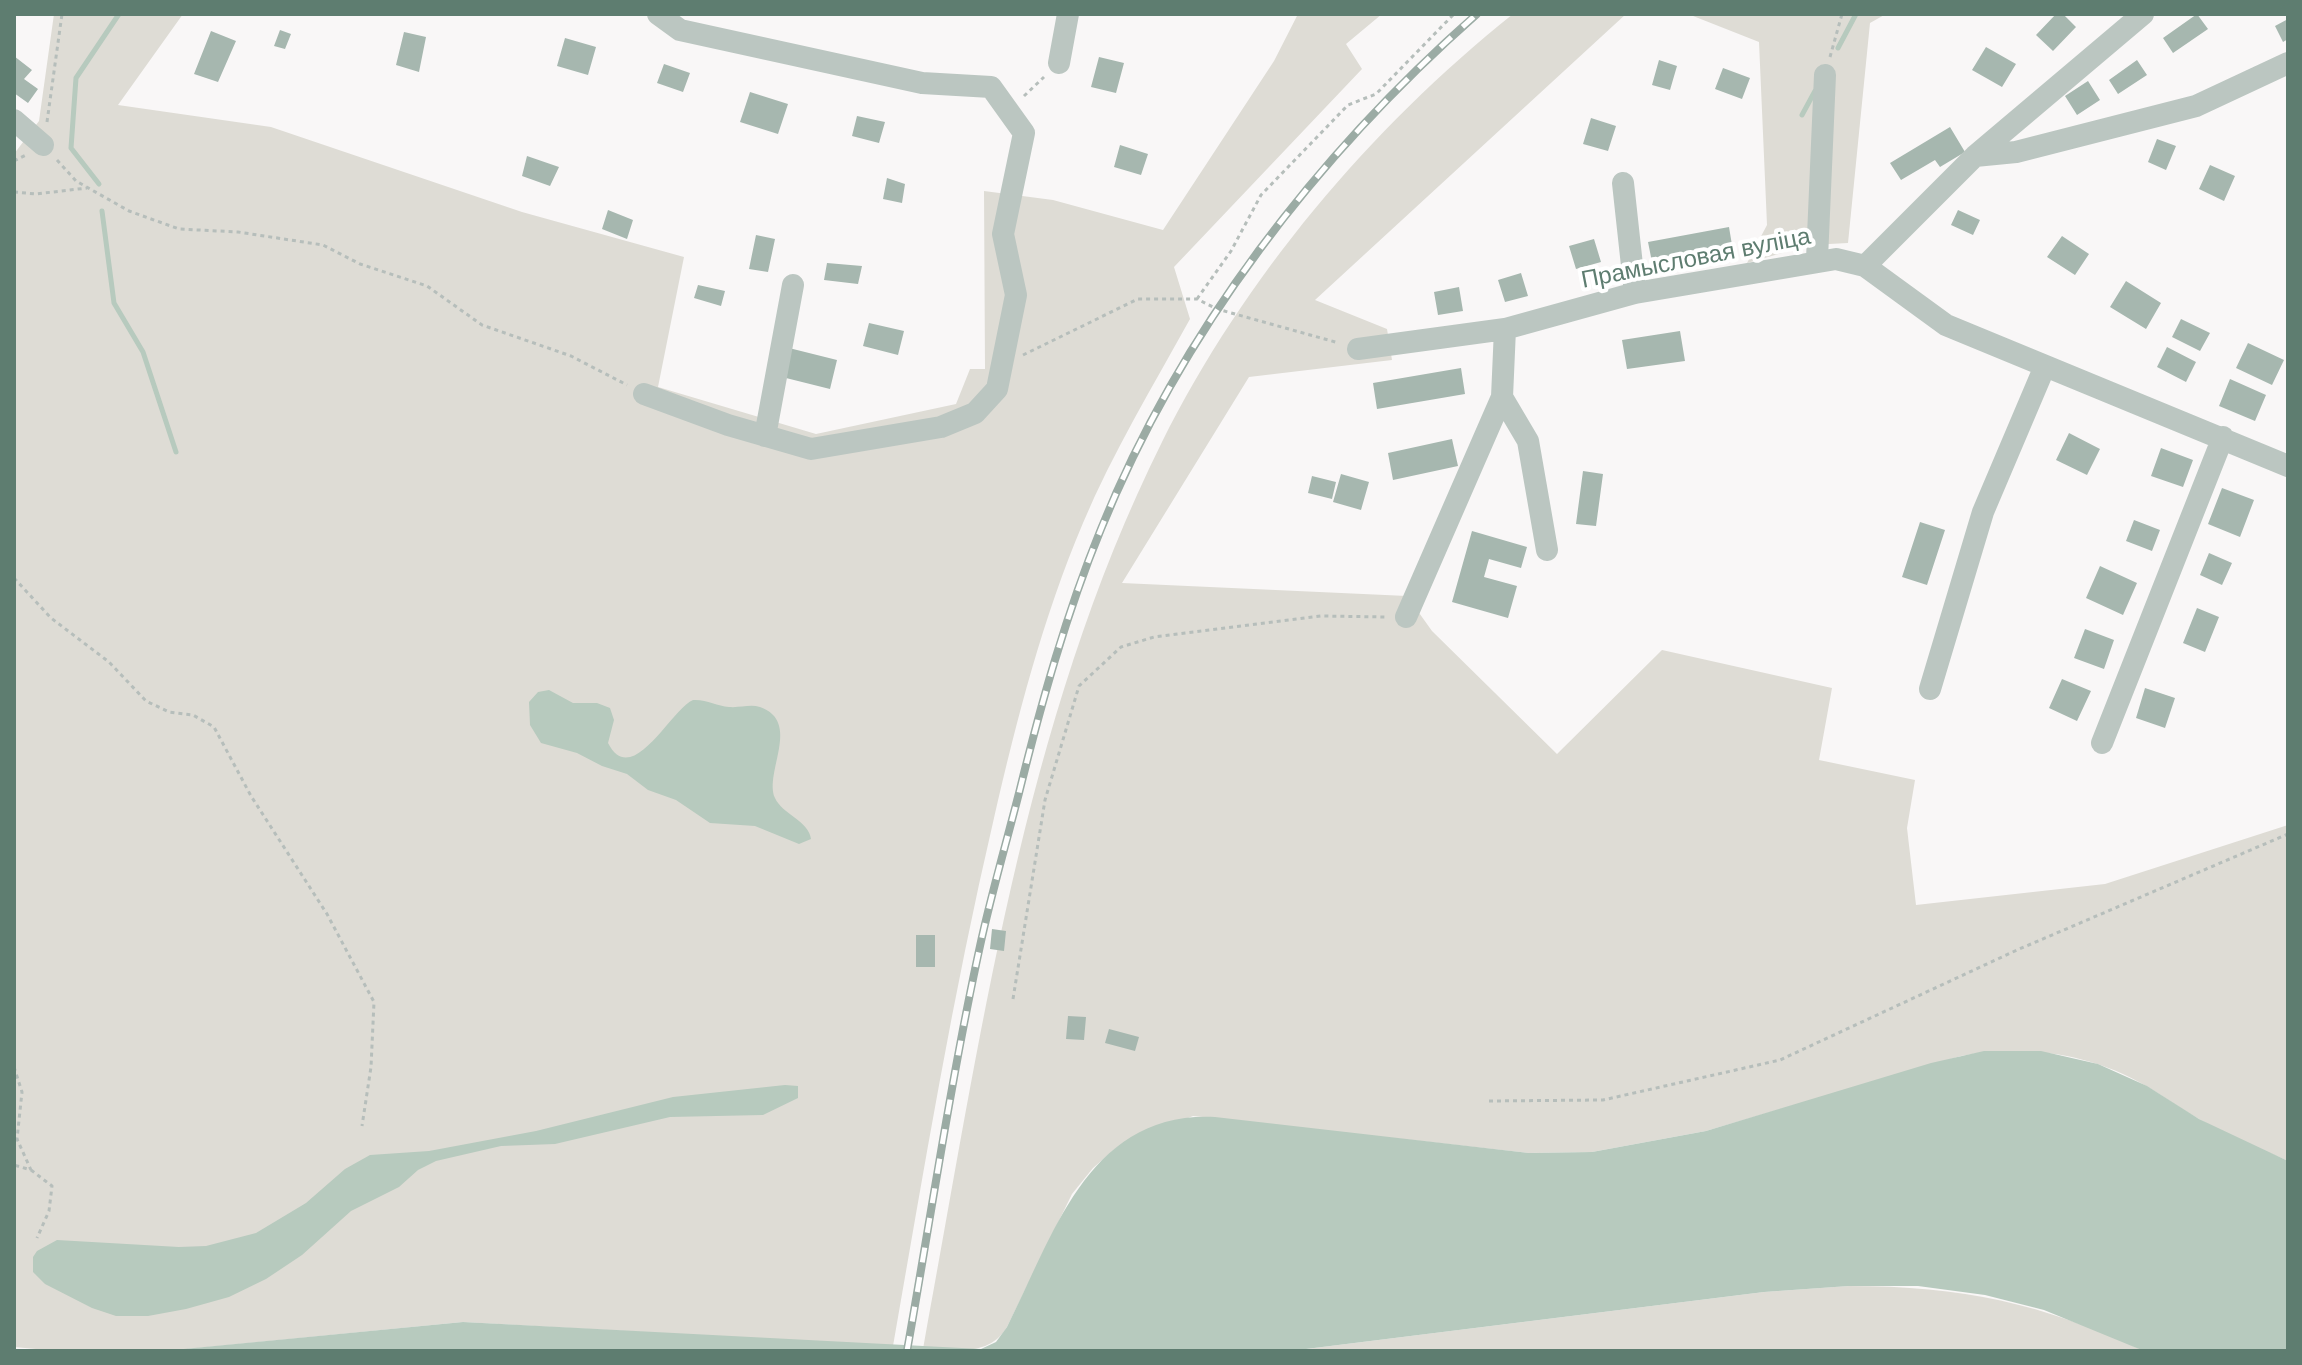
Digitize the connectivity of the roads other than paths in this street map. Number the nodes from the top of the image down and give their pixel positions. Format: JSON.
{"nodes":[{"id":1,"x":658,"y":14,"type":"edge"},
{"id":2,"x":1068,"y":14,"type":"edge"},
{"id":3,"x":2143,"y":14,"type":"edge"},
{"id":4,"x":1059,"y":63,"type":"road end"},
{"id":5,"x":2288,"y":63,"type":"edge"},
{"id":6,"x":1825,"y":75,"type":"road end"},
{"id":7,"x":14,"y":120,"type":"edge"},
{"id":8,"x":43,"y":145,"type":"road end"},
{"id":9,"x":1975,"y":156,"type":"junction"},
{"id":10,"x":1623,"y":183,"type":"dead end"},
{"id":11,"x":1817,"y":259,"type":"junction"},
{"id":12,"x":1865,"y":266,"type":"junction"},
{"id":13,"x":793,"y":285,"type":"dead end"},
{"id":14,"x":1635,"y":293,"type":"junction"},
{"id":15,"x":1505,"y":329,"type":"junction"},
{"id":16,"x":1358,"y":349,"type":"road end"},
{"id":17,"x":2045,"y":366,"type":"junction"},
{"id":18,"x":644,"y":394,"type":"road end"},
{"id":19,"x":1502,"y":397,"type":"junction"},
{"id":20,"x":765,"y":436,"type":"junction"},
{"id":21,"x":2223,"y":437,"type":"junction"},
{"id":22,"x":2288,"y":466,"type":"edge"},
{"id":23,"x":1547,"y":550,"type":"dead end"},
{"id":24,"x":1406,"y":617,"type":"road end"},
{"id":25,"x":1930,"y":689,"type":"dead end"},
{"id":26,"x":2102,"y":743,"type":"dead end"}],
"edges":[{"from":1,"to":20,"type":"street"},
{"from":2,"to":4,"type":"street"},
{"from":3,"to":9,"type":"street"},
{"from":5,"to":9,"type":"street"},
{"from":6,"to":11,"type":"street"},
{"from":7,"to":8,"type":"street"},
{"from":9,"to":12,"type":"street"},
{"from":10,"to":14,"type":"street"},
{"from":11,"to":12,"type":"street","name":"Прамысловая вуліца"},
{"from":11,"to":14,"type":"street","name":"Прамысловая вуліца"},
{"from":12,"to":17,"type":"street","name":"Прамысловая вуліца"},
{"from":13,"to":20,"type":"street"},
{"from":14,"to":15,"type":"street","name":"Прамысловая вуліца"},
{"from":15,"to":16,"type":"street","name":"Прамысловая вуліца"},
{"from":15,"to":19,"type":"street"},
{"from":17,"to":21,"type":"street","name":"Прамысловая вуліца"},
{"from":17,"to":25,"type":"street"},
{"from":18,"to":20,"type":"street"},
{"from":19,"to":23,"type":"street"},
{"from":19,"to":24,"type":"street"},
{"from":21,"to":22,"type":"street","name":"Прамысловая вуліца"},
{"from":21,"to":26,"type":"street"}]}
